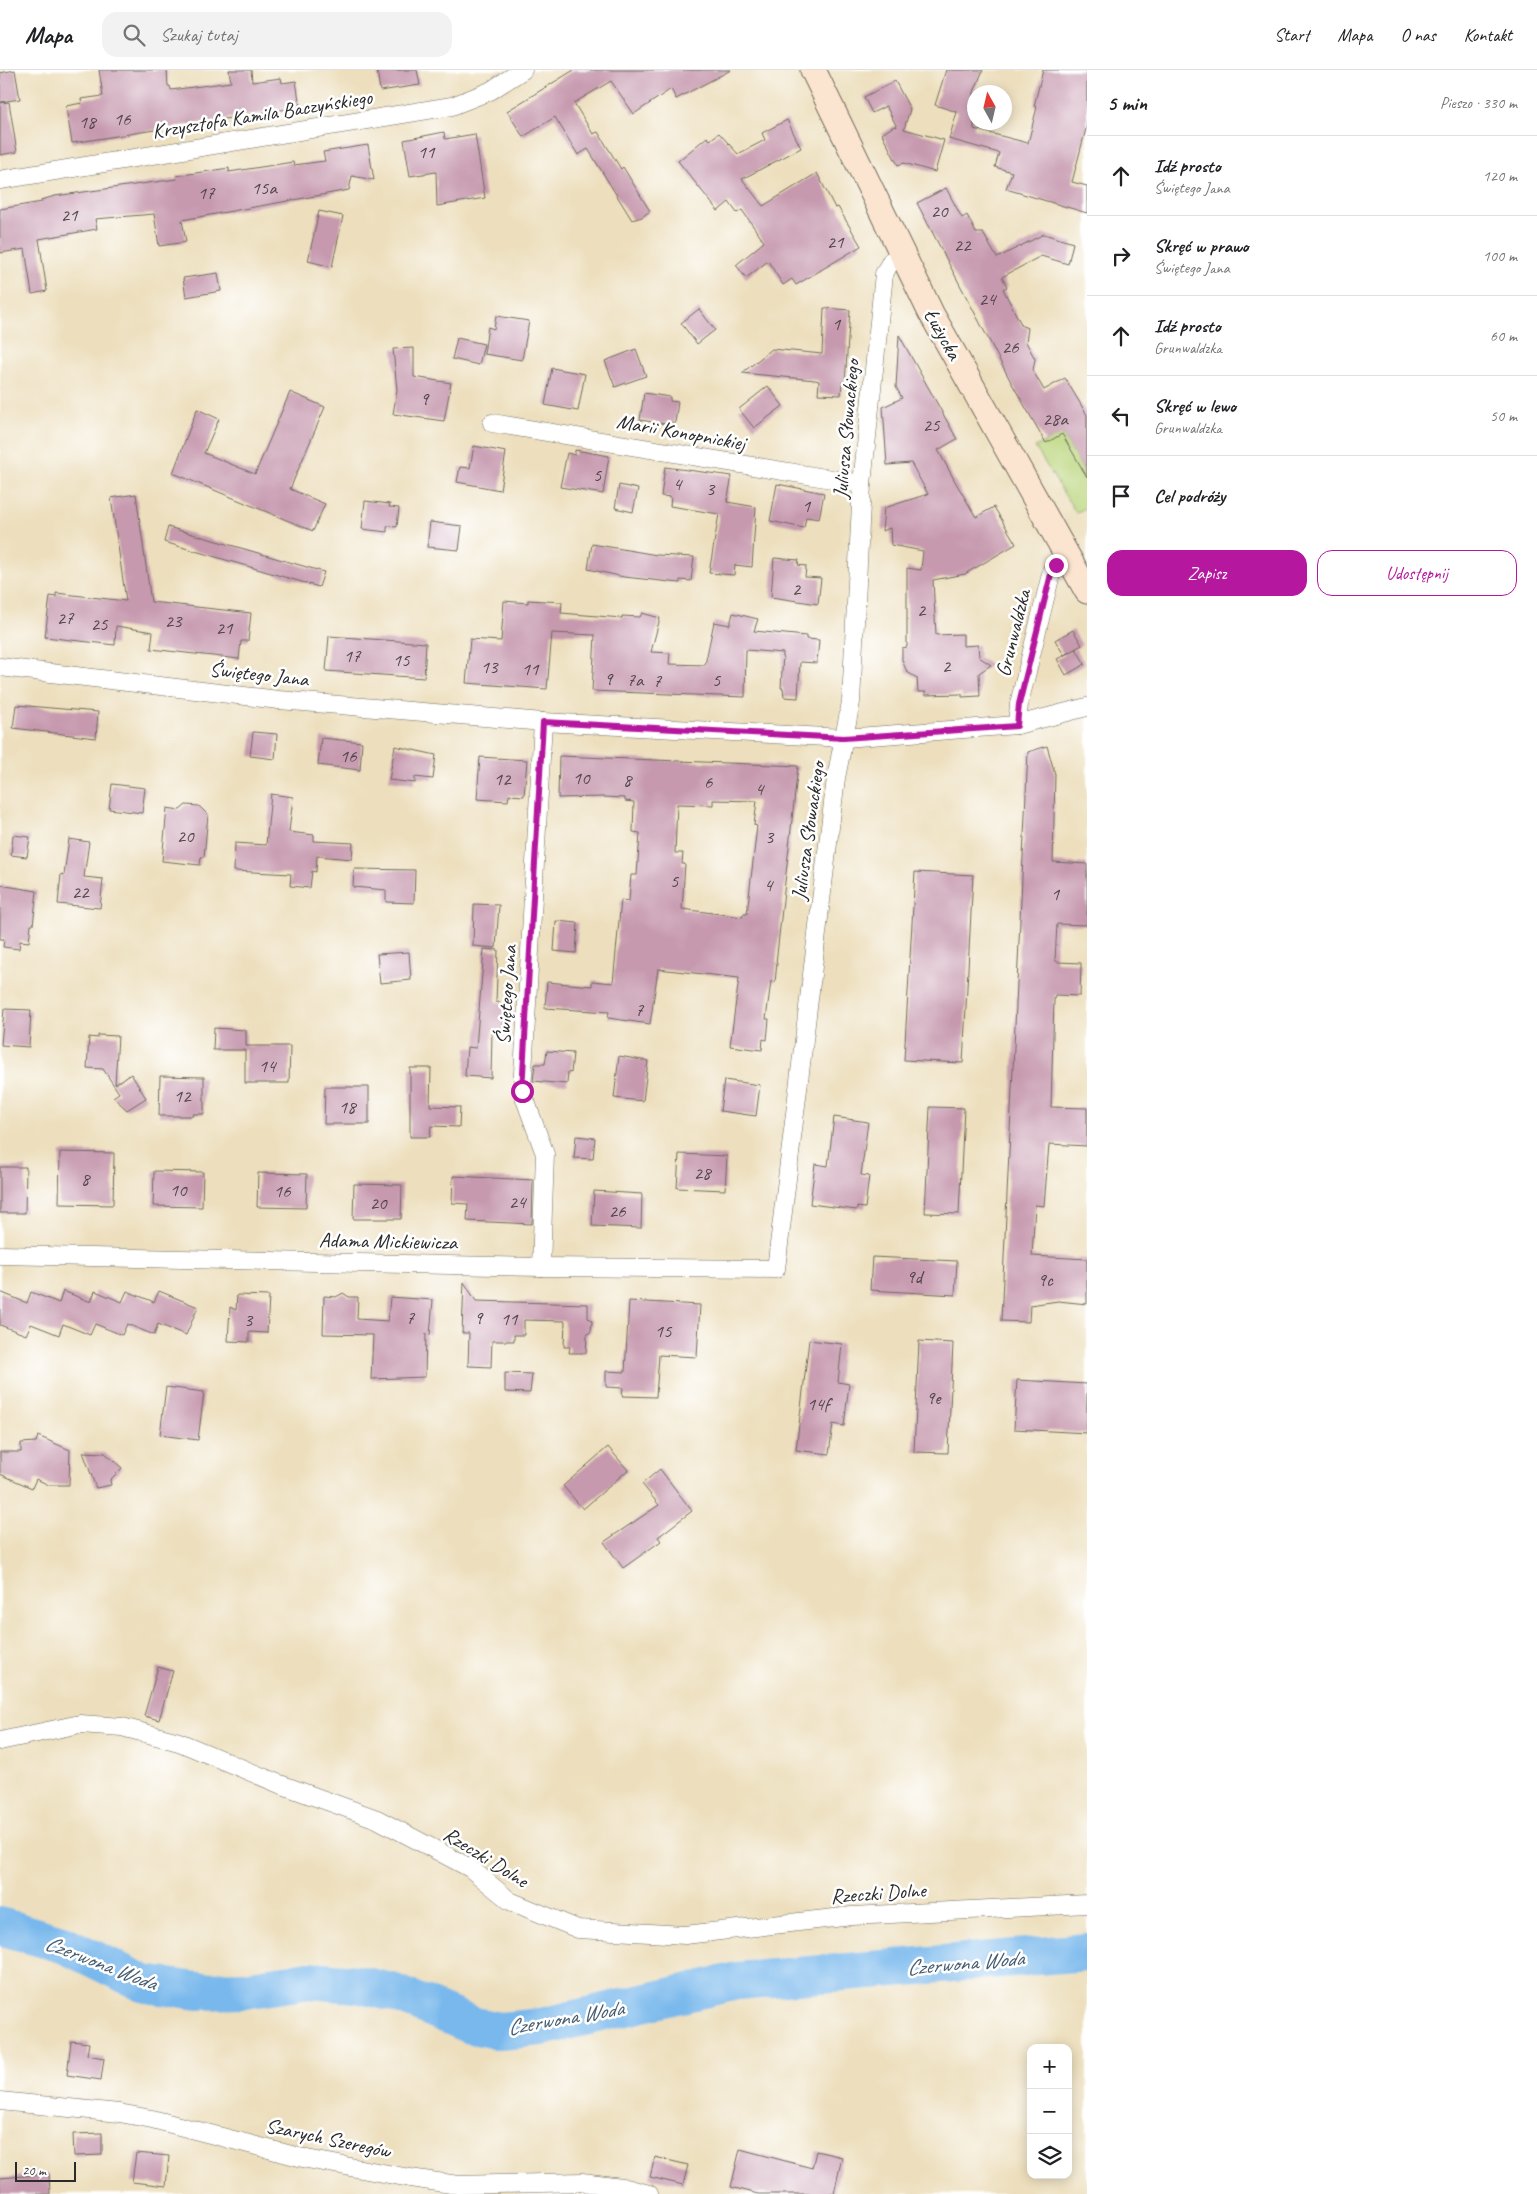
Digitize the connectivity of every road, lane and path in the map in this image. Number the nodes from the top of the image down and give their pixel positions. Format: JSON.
{"nodes":[{"id":1,"x":524,"y":70,"type":"edge"},
{"id":2,"x":813,"y":70,"type":"edge"},
{"id":3,"x":0,"y":180,"type":"edge"},
{"id":4,"x":902,"y":255,"type":"junction"},
{"id":5,"x":492,"y":423,"type":"dead end"},
{"id":6,"x":862,"y":484,"type":"junction"},
{"id":7,"x":1068,"y":559,"type":"junction"},
{"id":8,"x":1087,"y":591,"type":"edge"},
{"id":9,"x":0,"y":667,"type":"edge"},
{"id":10,"x":1087,"y":707,"type":"edge"},
{"id":11,"x":543,"y":722,"type":"junction"},
{"id":12,"x":1017,"y":726,"type":"junction"},
{"id":13,"x":844,"y":738,"type":"junction"},
{"id":14,"x":0,"y":1255,"type":"edge"},
{"id":15,"x":540,"y":1267,"type":"junction"},
{"id":16,"x":776,"y":1269,"type":"joint"},
{"id":17,"x":0,"y":1741,"type":"edge"},
{"id":18,"x":1087,"y":1904,"type":"edge"},
{"id":19,"x":0,"y":2101,"type":"edge"},
{"id":20,"x":649,"y":2194,"type":"edge"}],
"edges":[{"from":1,"to":3,"type":"street","name":"Krzysztofa Kamila Baczyńskiego"},
{"from":2,"to":4,"type":"main road","name":"Łużycka"},
{"from":4,"to":6,"type":"street","name":"Juliusza Słowackiego"},
{"from":4,"to":7,"type":"main road","name":"Łużycka"},
{"from":5,"to":6,"type":"street","name":"Marii Konopnickiej"},
{"from":6,"to":13,"type":"street","name":"Juliusza Słowackiego"},
{"from":7,"to":8,"type":"main road","name":"Łużycka"},
{"from":7,"to":12,"type":"street","name":"Grunwaldzka"},
{"from":9,"to":11,"type":"street","name":"Świętego Jana"},
{"from":10,"to":12,"type":"street"},
{"from":11,"to":13,"type":"street","name":"Świętego Jana"},
{"from":11,"to":15,"type":"street","name":"Świętego Jana"},
{"from":12,"to":13,"type":"street"},
{"from":13,"to":16,"type":"street","name":"Juliusza Słowackiego"},
{"from":14,"to":15,"type":"street","name":"Adama Mickiewicza"},
{"from":15,"to":16,"type":"street","name":"Adama Mickiewicza"},
{"from":17,"to":18,"type":"street","name":"Rzeczki Dolne"},
{"from":19,"to":20,"type":"street","name":"Szarych Szeregów"}]}
